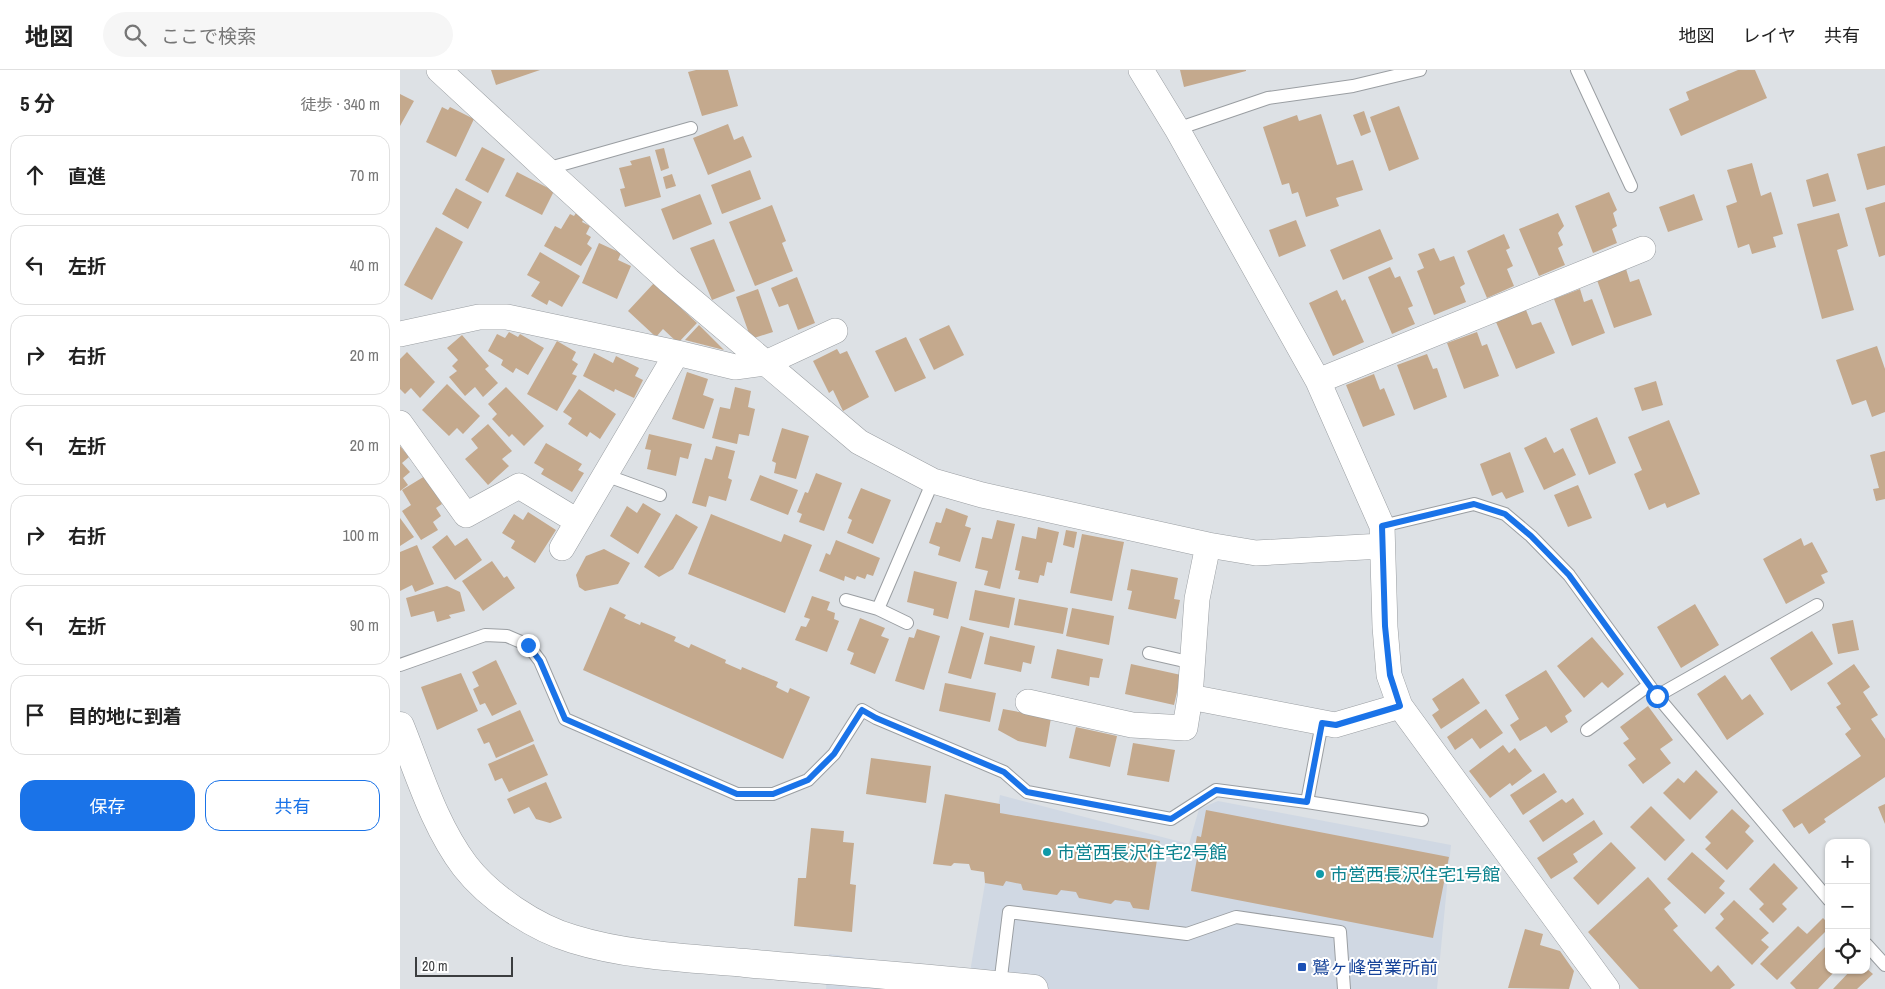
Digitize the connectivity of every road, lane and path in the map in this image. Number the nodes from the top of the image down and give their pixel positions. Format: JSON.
{"nodes":[{"id":1,"x":440,"y":70,"type":"edge"},
{"id":2,"x":1141,"y":70,"type":"edge"},
{"id":3,"x":1420,"y":70,"type":"edge"},
{"id":4,"x":1577,"y":70,"type":"edge"},
{"id":5,"x":691,"y":128,"type":"dead end"},
{"id":6,"x":1177,"y":129,"type":"junction"},
{"id":7,"x":546,"y":170,"type":"junction"},
{"id":8,"x":1631,"y":186,"type":"dead end"},
{"id":9,"x":1643,"y":250,"type":"dead end"},
{"id":10,"x":835,"y":330,"type":"dead end"},
{"id":11,"x":400,"y":334,"type":"edge"},
{"id":12,"x":677,"y":353,"type":"junction"},
{"id":13,"x":766,"y":363,"type":"junction"},
{"id":14,"x":1318,"y":381,"type":"junction"},
{"id":15,"x":400,"y":424,"type":"edge"},
{"id":16,"x":605,"y":475,"type":"junction"},
{"id":17,"x":933,"y":481,"type":"junction"},
{"id":18,"x":660,"y":495,"type":"dead end"},
{"id":19,"x":577,"y":521,"type":"junction"},
{"id":20,"x":1382,"y":536,"type":"junction"},
{"id":21,"x":1208,"y":546,"type":"junction"},
{"id":22,"x":562,"y":548,"type":"dead end"},
{"id":23,"x":846,"y":600,"type":"dead end"},
{"id":24,"x":1817,"y":605,"type":"dead end"},
{"id":25,"x":878,"y":609,"type":"junction"},
{"id":26,"x":907,"y":623,"type":"dead end"},
{"id":27,"x":1149,"y":653,"type":"dead end"},
{"id":28,"x":1193,"y":663,"type":"junction"},
{"id":29,"x":400,"y":665,"type":"edge"},
{"id":30,"x":1649,"y":685,"type":"junction"},
{"id":31,"x":1657,"y":696,"type":"junction"},
{"id":32,"x":1190,"y":697,"type":"junction"},
{"id":33,"x":1028,"y":702,"type":"dead end"},
{"id":34,"x":1400,"y":706,"type":"junction"},
{"id":35,"x":1322,"y":723,"type":"junction"},
{"id":36,"x":400,"y":726,"type":"edge"},
{"id":37,"x":1587,"y":730,"type":"dead end"},
{"id":38,"x":1307,"y":802,"type":"junction"},
{"id":39,"x":1422,"y":820,"type":"dead end"},
{"id":40,"x":1825,"y":895,"type":"edge"},
{"id":41,"x":1870,"y":948,"type":"edge"},
{"id":42,"x":1885,"y":965,"type":"edge"},
{"id":43,"x":954,"y":985,"type":"edge"},
{"id":44,"x":1000,"y":985,"type":"junction"},
{"id":45,"x":1034,"y":989,"type":"edge"},
{"id":46,"x":1344,"y":989,"type":"edge"},
{"id":47,"x":1607,"y":989,"type":"edge"}],
"edges":[{"from":1,"to":7,"type":"street"},
{"from":2,"to":6,"type":"street"},
{"from":3,"to":6,"type":"lane"},
{"from":4,"to":8,"type":"lane"},
{"from":5,"to":7,"type":"lane"},
{"from":6,"to":14,"type":"street"},
{"from":7,"to":13,"type":"street"},
{"from":9,"to":14,"type":"street"},
{"from":10,"to":13,"type":"street"},
{"from":11,"to":12,"type":"street"},
{"from":12,"to":13,"type":"street"},
{"from":12,"to":16,"type":"street"},
{"from":13,"to":17,"type":"street"},
{"from":14,"to":20,"type":"street"},
{"from":15,"to":19,"type":"street"},
{"from":16,"to":18,"type":"lane"},
{"from":16,"to":19,"type":"street"},
{"from":17,"to":21,"type":"street"},
{"from":17,"to":25,"type":"lane"},
{"from":19,"to":22,"type":"street"},
{"from":20,"to":21,"type":"street"},
{"from":20,"to":30,"type":"lane"},
{"from":20,"to":34,"type":"street"},
{"from":21,"to":28,"type":"street"},
{"from":23,"to":25,"type":"lane"},
{"from":24,"to":31,"type":"lane"},
{"from":25,"to":26,"type":"lane"},
{"from":27,"to":28,"type":"lane"},
{"from":28,"to":32,"type":"street"},
{"from":29,"to":38,"type":"lane"},
{"from":30,"to":31,"type":"lane"},
{"from":30,"to":37,"type":"lane"},
{"from":31,"to":40,"type":"lane"},
{"from":32,"to":33,"type":"street"},
{"from":32,"to":35,"type":"street"},
{"from":34,"to":35,"type":"street"},
{"from":34,"to":47,"type":"street"},
{"from":35,"to":38,"type":"lane"},
{"from":36,"to":43,"type":"street"},
{"from":38,"to":39,"type":"lane"},
{"from":41,"to":42,"type":"lane"},
{"from":43,"to":44,"type":"street"},
{"from":44,"to":45,"type":"street"},
{"from":44,"to":46,"type":"lane"}]}
